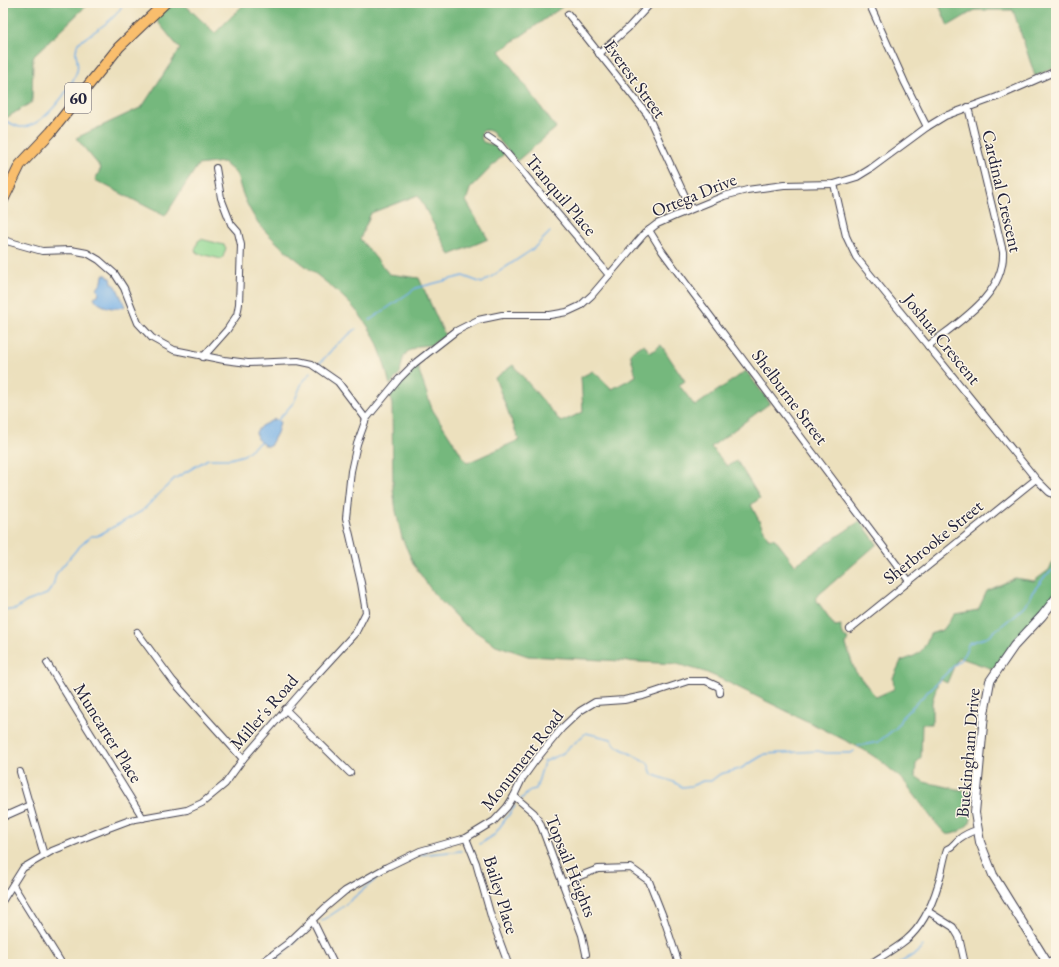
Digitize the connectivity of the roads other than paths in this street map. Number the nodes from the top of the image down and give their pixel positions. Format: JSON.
{"nodes":[{"id":1,"x":165,"y":3,"type":"edge"},
{"id":2,"x":651,"y":3,"type":"edge"},
{"id":3,"x":869,"y":3,"type":"edge"},
{"id":4,"x":568,"y":14,"type":"dead end"},
{"id":5,"x":600,"y":54,"type":"junction"},
{"id":6,"x":1056,"y":70,"type":"edge"},
{"id":7,"x":968,"y":107,"type":"junction"},
{"id":8,"x":927,"y":127,"type":"junction"},
{"id":9,"x":488,"y":137,"type":"dead end"},
{"id":10,"x":216,"y":168,"type":"dead end"},
{"id":11,"x":834,"y":184,"type":"junction"},
{"id":12,"x":3,"y":200,"type":"edge"},
{"id":13,"x":691,"y":209,"type":"junction"},
{"id":14,"x":649,"y":230,"type":"junction"},
{"id":15,"x":3,"y":240,"type":"edge"},
{"id":16,"x":609,"y":275,"type":"junction"},
{"id":17,"x":928,"y":346,"type":"junction"},
{"id":18,"x":203,"y":357,"type":"junction"},
{"id":19,"x":366,"y":419,"type":"junction"},
{"id":20,"x":1036,"y":479,"type":"junction"},
{"id":21,"x":1056,"y":496,"type":"edge"},
{"id":22,"x":909,"y":581,"type":"junction"},
{"id":23,"x":1056,"y":598,"type":"edge"},
{"id":24,"x":850,"y":629,"type":"dead end"},
{"id":25,"x":138,"y":632,"type":"dead end"},
{"id":26,"x":47,"y":663,"type":"dead end"},
{"id":27,"x":720,"y":693,"type":"dead end"},
{"id":28,"x":285,"y":709,"type":"junction"},
{"id":29,"x":243,"y":759,"type":"junction"},
{"id":30,"x":20,"y":772,"type":"dead end"},
{"id":31,"x":350,"y":773,"type":"dead end"},
{"id":32,"x":514,"y":796,"type":"junction"},
{"id":33,"x":30,"y":805,"type":"junction"},
{"id":34,"x":3,"y":817,"type":"edge"},
{"id":35,"x":143,"y":818,"type":"junction"},
{"id":36,"x":977,"y":830,"type":"junction"},
{"id":37,"x":466,"y":838,"type":"junction"},
{"id":38,"x":44,"y":855,"type":"junction"},
{"id":39,"x":562,"y":882,"type":"junction"},
{"id":40,"x":13,"y":885,"type":"junction"},
{"id":41,"x":3,"y":900,"type":"edge"},
{"id":42,"x":929,"y":912,"type":"junction"},
{"id":43,"x":313,"y":921,"type":"junction"},
{"id":44,"x":586,"y":954,"type":"dead end"},
{"id":45,"x":1056,"y":958,"type":"edge"},
{"id":46,"x":507,"y":961,"type":"dead end"},
{"id":47,"x":62,"y":964,"type":"edge"},
{"id":48,"x":257,"y":964,"type":"edge"},
{"id":49,"x":334,"y":964,"type":"edge"},
{"id":50,"x":679,"y":964,"type":"edge"},
{"id":51,"x":870,"y":964,"type":"edge"},
{"id":52,"x":965,"y":964,"type":"edge"},
{"id":53,"x":1048,"y":964,"type":"edge"}],
"edges":[{"from":1,"to":12,"type":"main road","number":"60"},
{"from":2,"to":5,"type":"street"},
{"from":3,"to":8,"type":"street"},
{"from":4,"to":5,"type":"street","name":"Everest Street"},
{"from":5,"to":13,"type":"street","name":"Everest Street"},
{"from":6,"to":7,"type":"street","name":"Ortega Drive"},
{"from":7,"to":8,"type":"street","name":"Ortega Drive"},
{"from":7,"to":17,"type":"street","name":"Cardinal Crescent"},
{"from":8,"to":11,"type":"street","name":"Ortega Drive"},
{"from":9,"to":16,"type":"street","name":"Tranquil Place"},
{"from":10,"to":18,"type":"street"},
{"from":11,"to":13,"type":"street","name":"Ortega Drive"},
{"from":11,"to":17,"type":"street","name":"Joshua Crescent"},
{"from":13,"to":14,"type":"street","name":"Ortega Drive"},
{"from":14,"to":16,"type":"street","name":"Ortega Drive"},
{"from":14,"to":22,"type":"street","name":"Shelburne Street"},
{"from":15,"to":18,"type":"street"},
{"from":16,"to":19,"type":"street","name":"Ortega Drive"},
{"from":17,"to":20,"type":"street","name":"Joshua Crescent"},
{"from":18,"to":19,"type":"street"},
{"from":19,"to":28,"type":"street","name":"Miller's Road"},
{"from":20,"to":21,"type":"street","name":"Joshua Crescent"},
{"from":20,"to":22,"type":"street","name":"Sherbrooke Street"},
{"from":22,"to":24,"type":"street","name":"Sherbrooke Street"},
{"from":23,"to":36,"type":"street","name":"Buckingham Drive"},
{"from":25,"to":29,"type":"street"},
{"from":26,"to":35,"type":"street","name":"Muncarter Place"},
{"from":27,"to":32,"type":"street","name":"Monument Road"},
{"from":28,"to":29,"type":"street","name":"Miller's Road"},
{"from":28,"to":31,"type":"street"},
{"from":29,"to":35,"type":"street","name":"Miller's Road"},
{"from":30,"to":33,"type":"street"},
{"from":32,"to":37,"type":"street","name":"Monument Road"},
{"from":32,"to":39,"type":"street","name":"Topsail Heights"},
{"from":33,"to":34,"type":"street"},
{"from":33,"to":38,"type":"street"},
{"from":35,"to":38,"type":"street","name":"Miller's Road"},
{"from":36,"to":42,"type":"street"},
{"from":36,"to":53,"type":"street","name":"Buckingham Drive"},
{"from":37,"to":43,"type":"street","name":"Monument Road"},
{"from":37,"to":46,"type":"street","name":"Bailey Place"},
{"from":38,"to":40,"type":"street","name":"Miller's Road"},
{"from":39,"to":44,"type":"street","name":"Topsail Heights"},
{"from":39,"to":50,"type":"street"},
{"from":40,"to":41,"type":"street","name":"Miller's Road"},
{"from":40,"to":47,"type":"street"},
{"from":42,"to":51,"type":"street"},
{"from":42,"to":52,"type":"street"},
{"from":43,"to":48,"type":"street","name":"Monument Road"},
{"from":43,"to":49,"type":"street"},
{"from":45,"to":53,"type":"street"}]}
